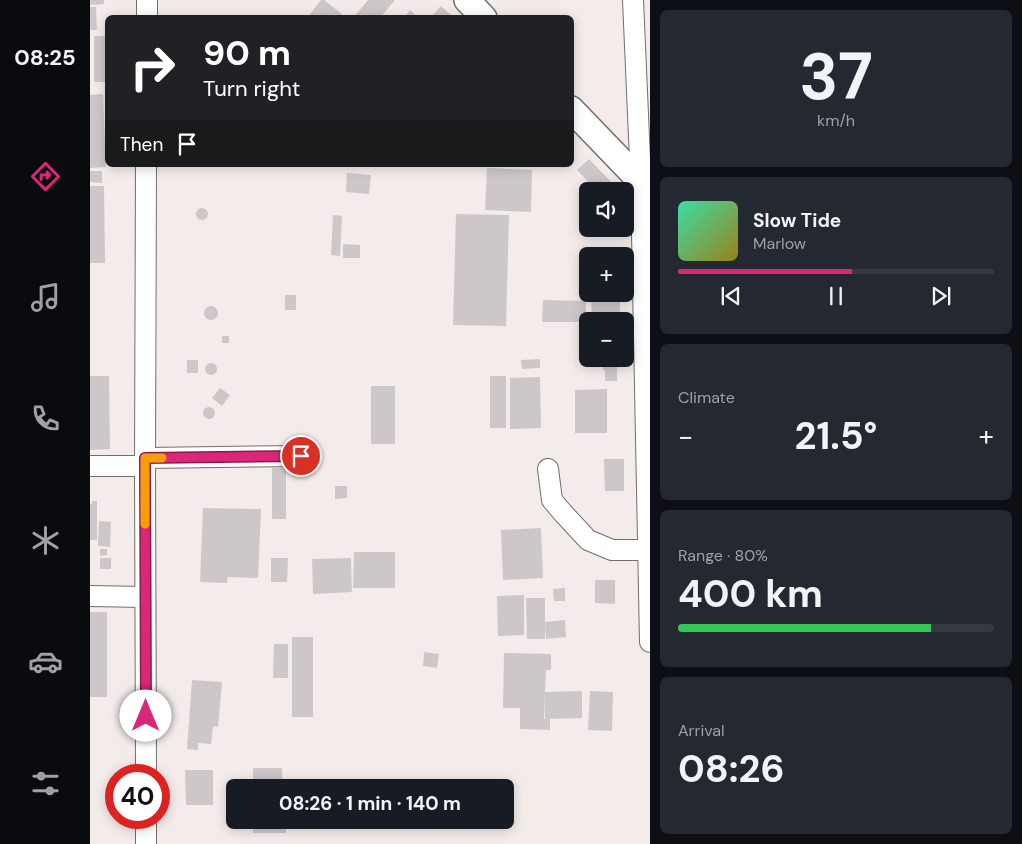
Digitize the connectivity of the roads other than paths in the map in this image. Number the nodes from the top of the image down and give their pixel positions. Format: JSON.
{"nodes":[{"id":1,"x":147,"y":0,"type":"edge"},
{"id":2,"x":467,"y":0,"type":"edge"},
{"id":3,"x":633,"y":0,"type":"edge"},
{"id":4,"x":147,"y":15,"type":"edge"},
{"id":5,"x":481,"y":15,"type":"edge"},
{"id":6,"x":574,"y":112,"type":"edge"},
{"id":7,"x":146,"y":167,"type":"edge"},
{"id":8,"x":645,"y":187,"type":"edge"},
{"id":9,"x":301,"y":456,"type":"dead end"},
{"id":10,"x":145,"y":462,"type":"junction"},
{"id":11,"x":90,"y":466,"type":"edge"},
{"id":12,"x":548,"y":469,"type":"dead end"},
{"id":13,"x":648,"y":550,"type":"junction"},
{"id":14,"x":90,"y":596,"type":"edge"},
{"id":15,"x":145,"y":597,"type":"junction"},
{"id":16,"x":650,"y":642,"type":"edge"},
{"id":17,"x":146,"y":764,"type":"edge"},
{"id":18,"x":146,"y":829,"type":"edge"},
{"id":19,"x":146,"y":844,"type":"edge"}],
"edges":[{"from":1,"to":4,"type":"street"},
{"from":2,"to":5,"type":"main road"},
{"from":3,"to":8,"type":"street"},
{"from":6,"to":8,"type":"main road"},
{"from":7,"to":10,"type":"street"},
{"from":8,"to":13,"type":"street"},
{"from":9,"to":10,"type":"street"},
{"from":10,"to":11,"type":"street"},
{"from":10,"to":15,"type":"street"},
{"from":12,"to":13,"type":"street"},
{"from":13,"to":16,"type":"street"},
{"from":14,"to":15,"type":"street"},
{"from":15,"to":17,"type":"street"},
{"from":18,"to":19,"type":"street"}]}
